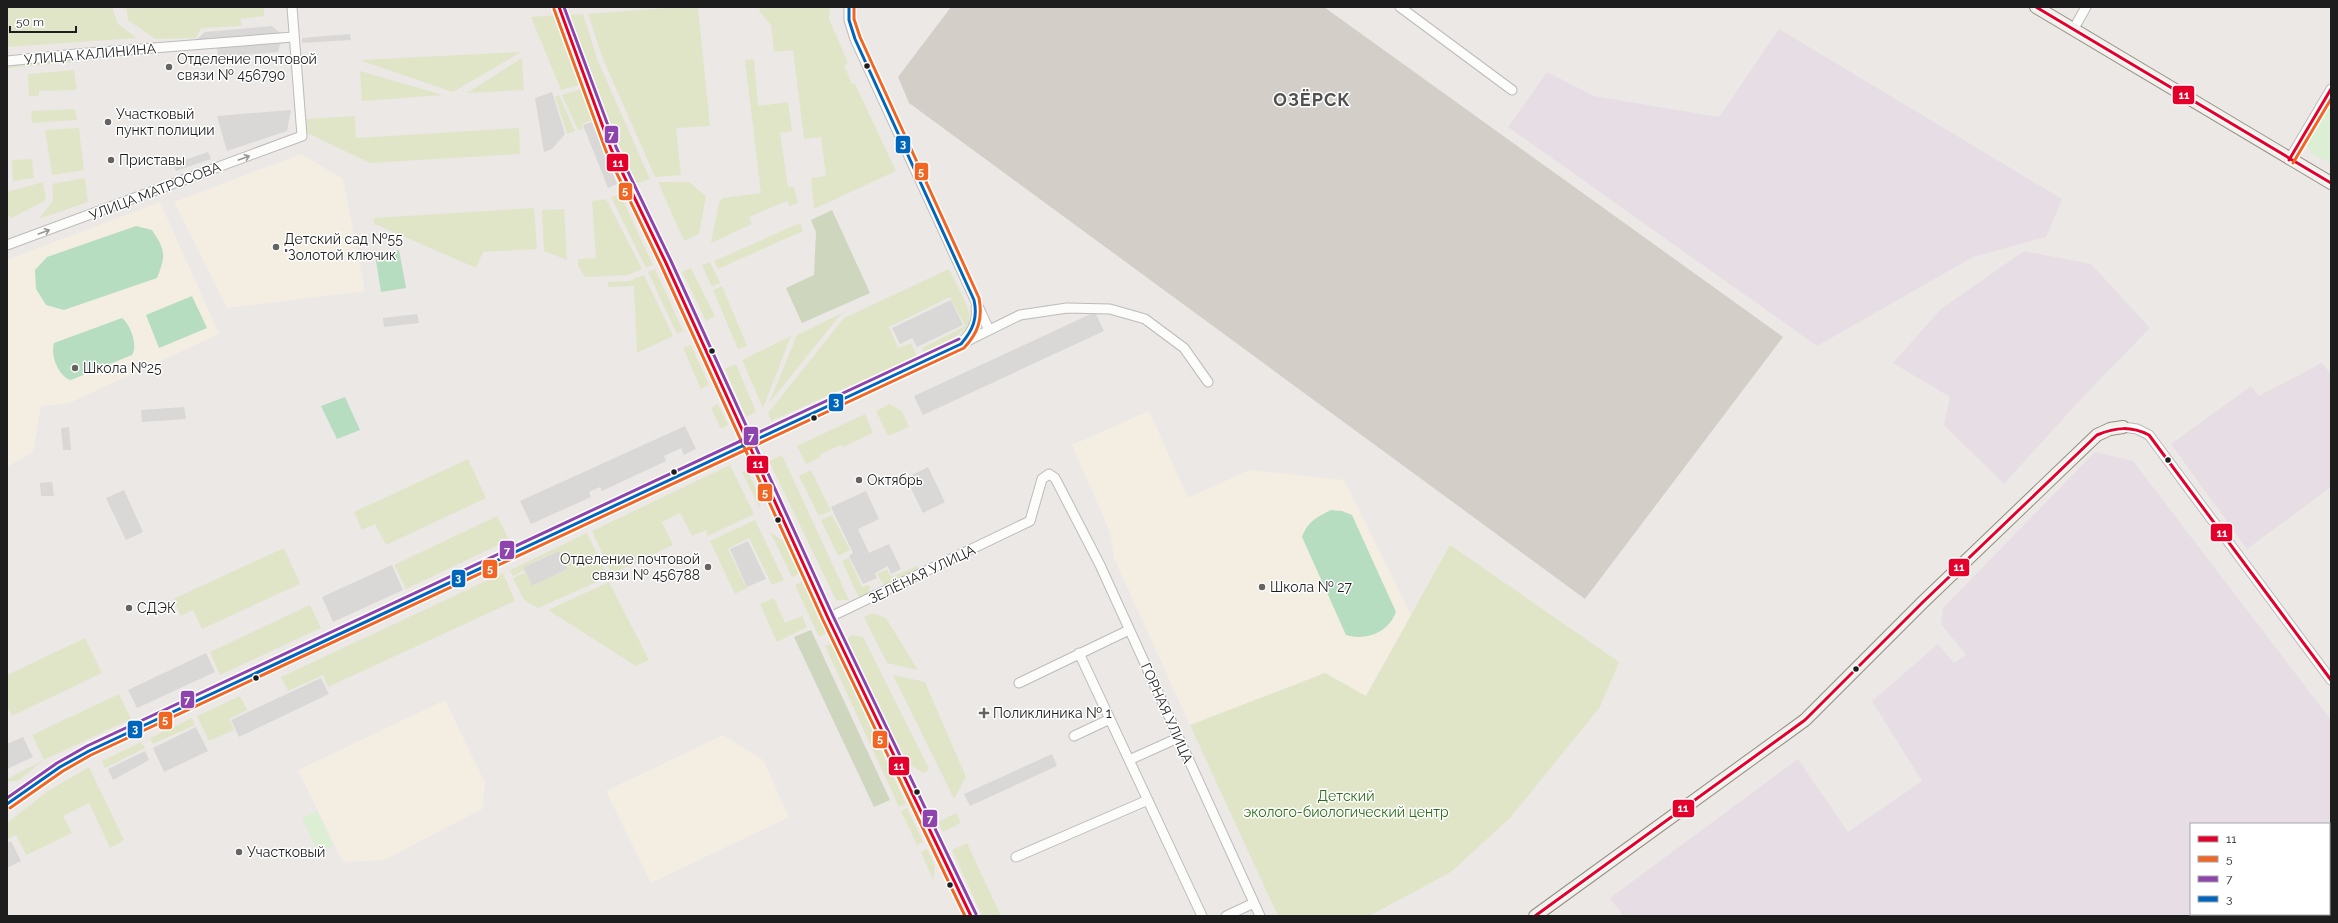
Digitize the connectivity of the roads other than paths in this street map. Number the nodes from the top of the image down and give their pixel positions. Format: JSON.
{"nodes":[{"id":1,"x":292,"y":7,"type":"edge"},
{"id":2,"x":559,"y":7,"type":"edge"},
{"id":3,"x":849,"y":7,"type":"edge"},
{"id":4,"x":1400,"y":7,"type":"edge"},
{"id":5,"x":2036,"y":7,"type":"edge"},
{"id":6,"x":2086,"y":7,"type":"edge"},
{"id":7,"x":2073,"y":30,"type":"junction"},
{"id":8,"x":293,"y":37,"type":"junction"},
{"id":9,"x":7,"y":61,"type":"edge"},
{"id":10,"x":2331,"y":89,"type":"edge"},
{"id":11,"x":1512,"y":90,"type":"dead end"},
{"id":12,"x":2290,"y":160,"type":"junction"},
{"id":13,"x":2331,"y":183,"type":"edge"},
{"id":14,"x":7,"y":245,"type":"edge"},
{"id":15,"x":974,"y":300,"type":"junction"},
{"id":16,"x":989,"y":330,"type":"junction"},
{"id":17,"x":961,"y":344,"type":"junction"},
{"id":18,"x":1208,"y":382,"type":"dead end"},
{"id":19,"x":2123,"y":427,"type":"joint"},
{"id":20,"x":748,"y":442,"type":"junction"},
{"id":21,"x":1074,"y":511,"type":"joint"},
{"id":22,"x":828,"y":618,"type":"junction"},
{"id":23,"x":1129,"y":630,"type":"junction"},
{"id":24,"x":1079,"y":653,"type":"junction"},
{"id":25,"x":2331,"y":680,"type":"edge"},
{"id":26,"x":1019,"y":683,"type":"dead end"},
{"id":27,"x":1110,"y":719,"type":"junction"},
{"id":28,"x":1074,"y":736,"type":"dead end"},
{"id":29,"x":1178,"y":738,"type":"junction"},
{"id":30,"x":1129,"y":760,"type":"junction"},
{"id":31,"x":1148,"y":800,"type":"junction"},
{"id":32,"x":7,"y":804,"type":"edge"},
{"id":33,"x":1016,"y":857,"type":"dead end"},
{"id":34,"x":1254,"y":903,"type":"junction"},
{"id":35,"x":971,"y":916,"type":"edge"},
{"id":36,"x":1202,"y":916,"type":"edge"},
{"id":37,"x":1226,"y":916,"type":"edge"},
{"id":38,"x":1260,"y":916,"type":"edge"},
{"id":39,"x":1535,"y":916,"type":"edge"}],
"edges":[{"from":1,"to":8,"type":"street"},
{"from":2,"to":20,"type":"street"},
{"from":3,"to":15,"type":"street"},
{"from":4,"to":11,"type":"street"},
{"from":5,"to":7,"type":"street"},
{"from":6,"to":7,"type":"street"},
{"from":7,"to":12,"type":"street"},
{"from":8,"to":9,"type":"street","name":"УЛИЦА КАЛИНИНА"},
{"from":14,"to":8,"type":"street","name":"УЛИЦА МАТРОСОВА","one_way":true},
{"from":10,"to":12,"type":"street"},
{"from":12,"to":13,"type":"street"},
{"from":15,"to":16,"type":"street"},
{"from":15,"to":17,"type":"street"},
{"from":16,"to":17,"type":"street"},
{"from":16,"to":18,"type":"street"},
{"from":17,"to":20,"type":"street"},
{"from":19,"to":25,"type":"street"},
{"from":19,"to":39,"type":"street"},
{"from":20,"to":22,"type":"street"},
{"from":20,"to":32,"type":"street"},
{"from":21,"to":22,"type":"street","name":"ЗЕЛЁНАЯ УЛИЦА"},
{"from":21,"to":23,"type":"street","name":"ГОРНАЯ УЛИЦА"},
{"from":22,"to":35,"type":"street"},
{"from":23,"to":24,"type":"street"},
{"from":23,"to":29,"type":"street","name":"ГОРНАЯ УЛИЦА"},
{"from":24,"to":26,"type":"street"},
{"from":24,"to":27,"type":"street"},
{"from":27,"to":28,"type":"street"},
{"from":27,"to":30,"type":"street"},
{"from":29,"to":30,"type":"street"},
{"from":29,"to":34,"type":"street","name":"ГОРНАЯ УЛИЦА"},
{"from":30,"to":31,"type":"street"},
{"from":31,"to":33,"type":"street"},
{"from":31,"to":36,"type":"street"},
{"from":34,"to":37,"type":"street"},
{"from":34,"to":38,"type":"street","name":"ГОРНАЯ УЛИЦА"}]}
